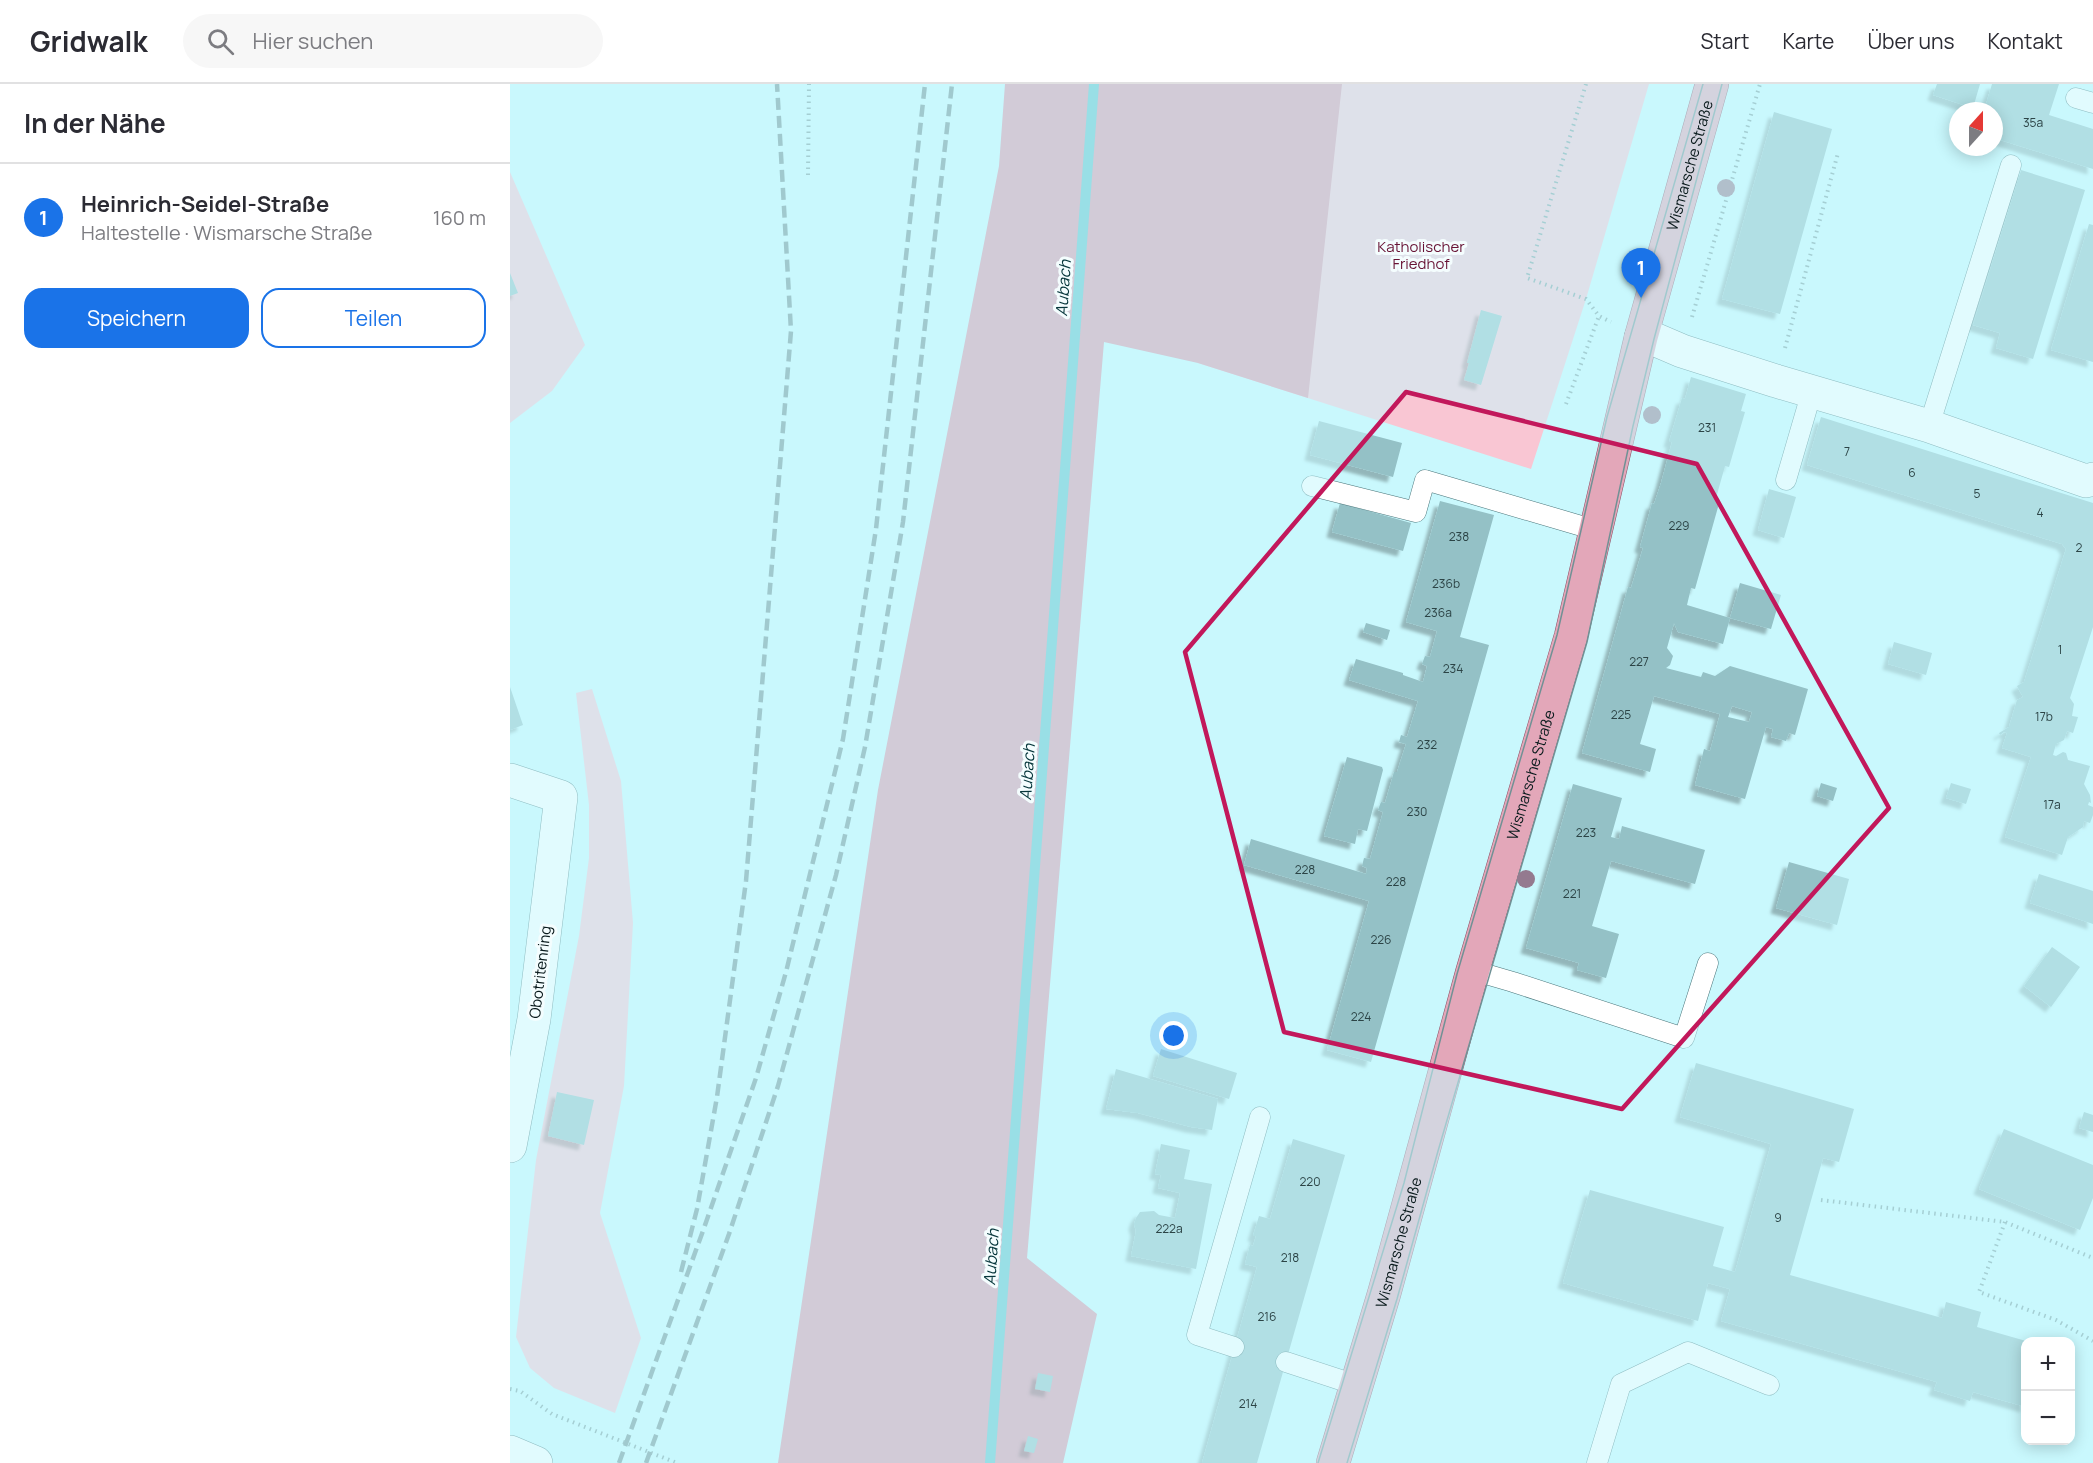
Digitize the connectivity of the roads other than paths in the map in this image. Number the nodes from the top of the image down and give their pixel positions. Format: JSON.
{"nodes":[{"id":1,"x":1712,"y":84,"type":"edge"},
{"id":2,"x":2011,"y":165,"type":"dead end"},
{"id":3,"x":1641,"y":337,"type":"junction"},
{"id":4,"x":1812,"y":391,"type":"junction"},
{"id":5,"x":1929,"y":426,"type":"junction"},
{"id":6,"x":2093,"y":479,"type":"edge"},
{"id":7,"x":1786,"y":480,"type":"dead end"},
{"id":8,"x":1312,"y":486,"type":"dead end"},
{"id":9,"x":1594,"y":530,"type":"junction"},
{"id":10,"x":510,"y":780,"type":"edge"},
{"id":11,"x":1708,"y":963,"type":"dead end"},
{"id":12,"x":1472,"y":974,"type":"junction"},
{"id":13,"x":1260,"y":1117,"type":"dead end"},
{"id":14,"x":510,"y":1146,"type":"edge"},
{"id":15,"x":1234,"y":1347,"type":"dead end"},
{"id":16,"x":1286,"y":1362,"type":"dead end"},
{"id":17,"x":1356,"y":1385,"type":"junction"},
{"id":18,"x":1769,"y":1385,"type":"dead end"},
{"id":19,"x":510,"y":1452,"type":"edge"},
{"id":20,"x":536,"y":1463,"type":"edge"},
{"id":21,"x":1333,"y":1463,"type":"edge"},
{"id":22,"x":1597,"y":1463,"type":"edge"}],
"edges":[{"from":1,"to":3,"type":"main road","name":"Wismarsche Straße"},
{"from":2,"to":5,"type":"lane"},
{"from":3,"to":4,"type":"street"},
{"from":3,"to":9,"type":"main road","name":"Wismarsche Straße"},
{"from":4,"to":5,"type":"street"},
{"from":4,"to":7,"type":"lane"},
{"from":5,"to":6,"type":"street"},
{"from":8,"to":9,"type":"lane"},
{"from":9,"to":12,"type":"main road","name":"Wismarsche Straße"},
{"from":10,"to":14,"type":"street","name":"Obotritenring"},
{"from":11,"to":12,"type":"lane"},
{"from":12,"to":17,"type":"main road","name":"Wismarsche Straße"},
{"from":13,"to":15,"type":"lane"},
{"from":16,"to":17,"type":"lane"},
{"from":17,"to":21,"type":"main road","name":"Wismarsche Straße"},
{"from":18,"to":22,"type":"lane"},
{"from":19,"to":20,"type":"street"}]}
